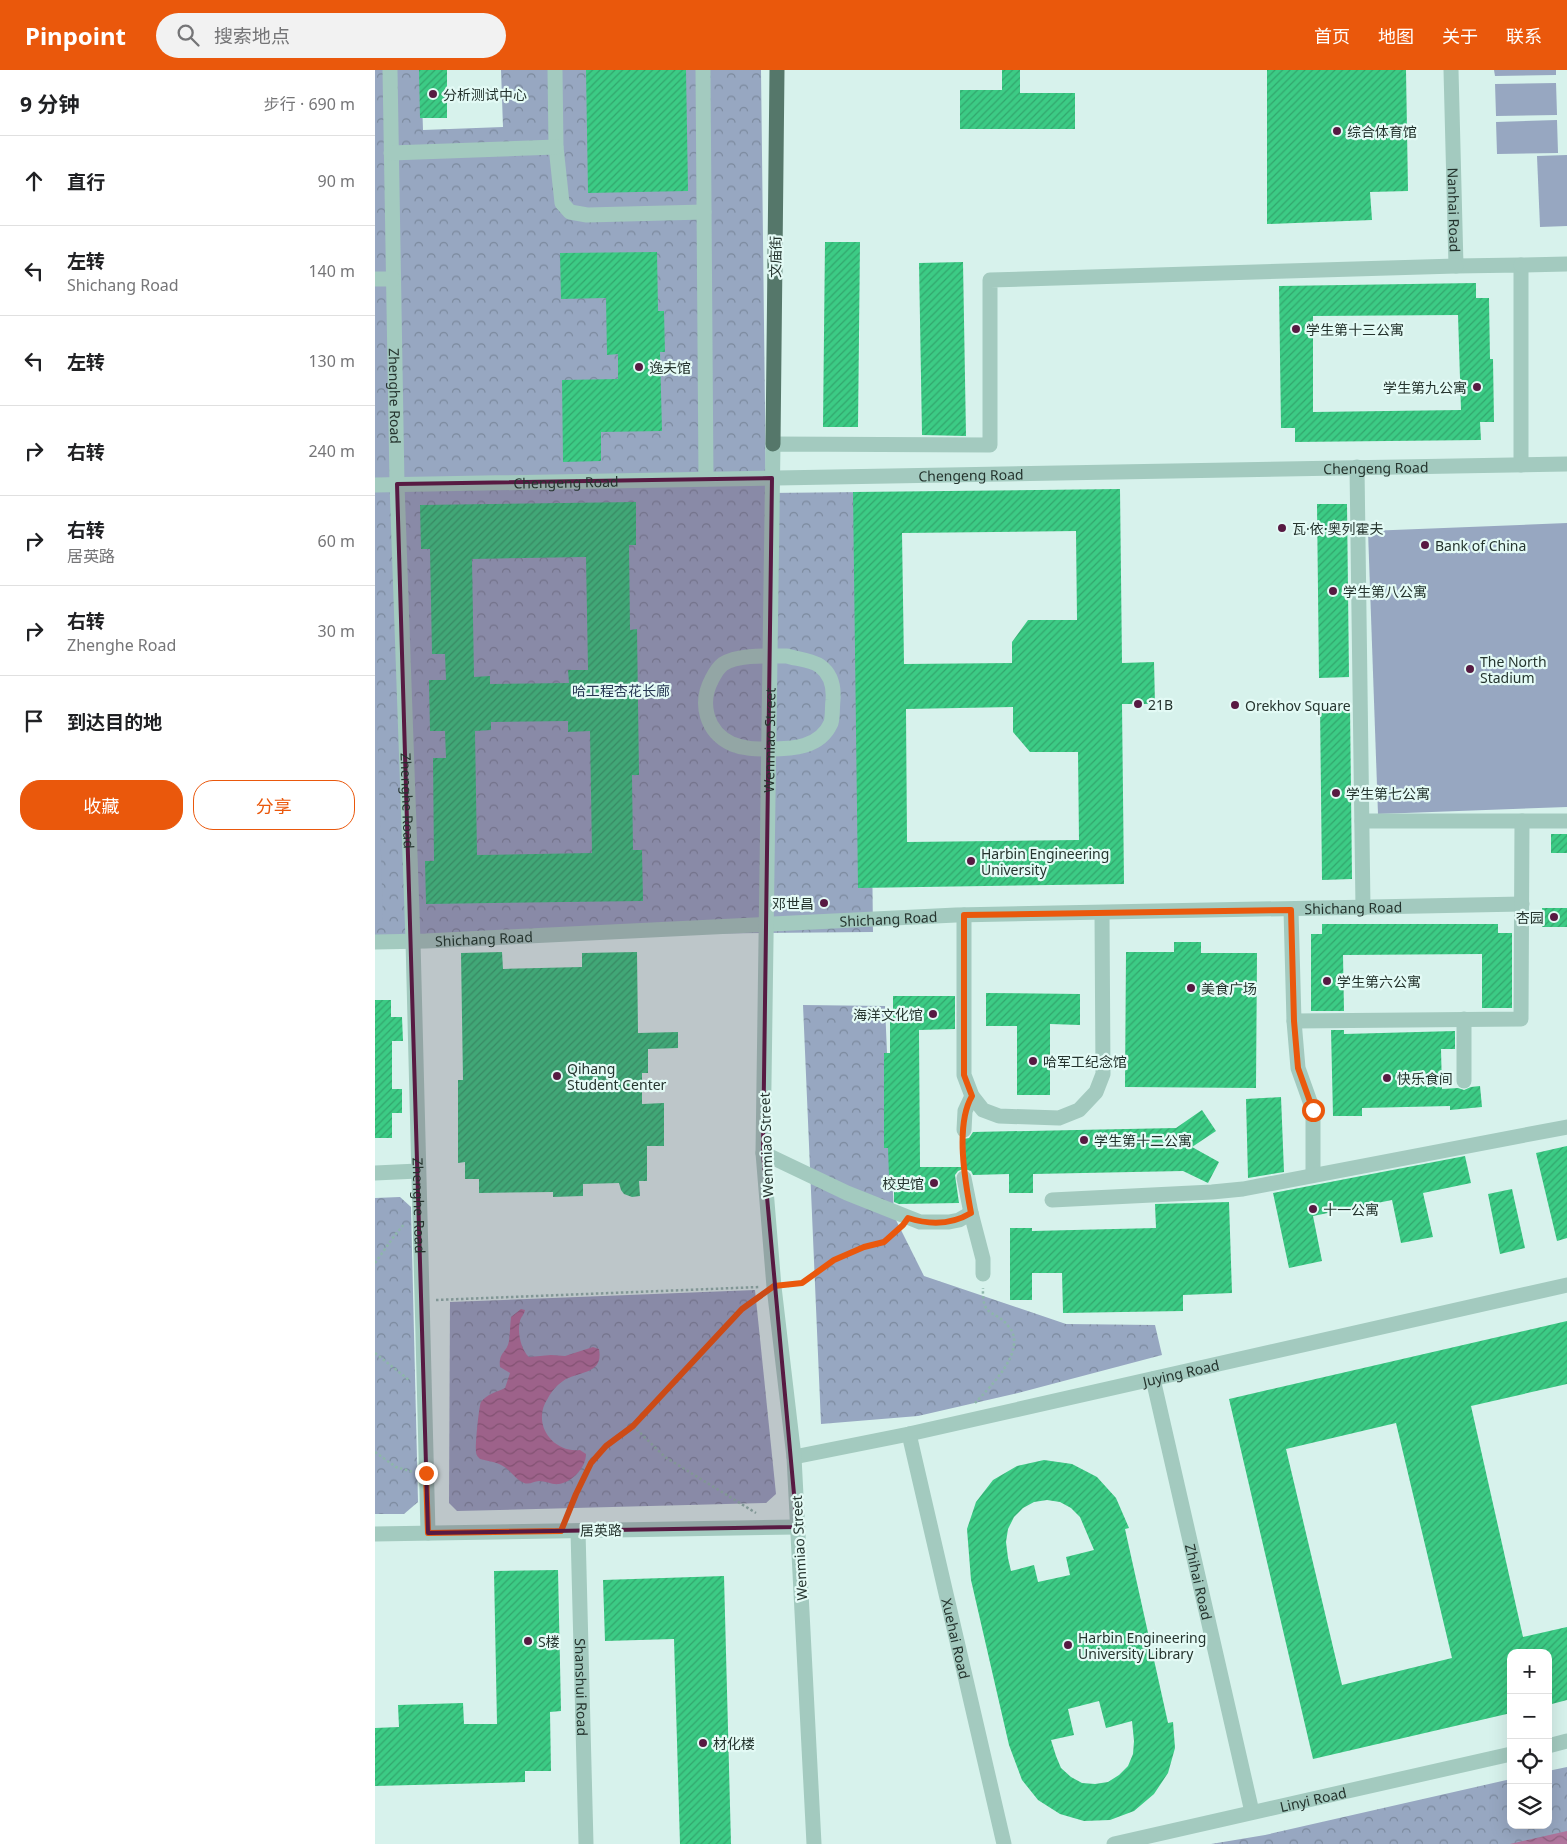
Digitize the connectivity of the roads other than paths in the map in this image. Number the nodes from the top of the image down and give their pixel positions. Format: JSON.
{"nodes":[{"id":1,"x":389,"y":70,"type":"edge"},
{"id":2,"x":555,"y":70,"type":"edge"},
{"id":3,"x":703,"y":70,"type":"edge"},
{"id":4,"x":777,"y":70,"type":"edge"},
{"id":5,"x":1451,"y":70,"type":"edge"},
{"id":6,"x":557,"y":146,"type":"junction"},
{"id":7,"x":391,"y":153,"type":"junction"},
{"id":8,"x":704,"y":212,"type":"junction"},
{"id":9,"x":1567,"y":264,"type":"edge"},
{"id":10,"x":1521,"y":265,"type":"junction"},
{"id":11,"x":1456,"y":266,"type":"junction"},
{"id":12,"x":375,"y":279,"type":"edge"},
{"id":13,"x":393,"y":279,"type":"junction"},
{"id":14,"x":773,"y":444,"type":"junction"},
{"id":15,"x":1521,"y":464,"type":"junction"},
{"id":16,"x":1567,"y":464,"type":"edge"},
{"id":17,"x":1357,"y":468,"type":"junction"},
{"id":18,"x":772,"y":478,"type":"junction"},
{"id":19,"x":707,"y":479,"type":"junction"},
{"id":20,"x":397,"y":484,"type":"junction"},
{"id":21,"x":375,"y":485,"type":"edge"},
{"id":22,"x":770,"y":656,"type":"junction"},
{"id":23,"x":769,"y":749,"type":"junction"},
{"id":24,"x":1362,"y":821,"type":"junction"},
{"id":25,"x":1522,"y":821,"type":"junction"},
{"id":26,"x":1567,"y":821,"type":"edge"},
{"id":27,"x":1522,"y":904,"type":"junction"},
{"id":28,"x":1363,"y":908,"type":"junction"},
{"id":29,"x":1291,"y":910,"type":"junction"},
{"id":30,"x":1102,"y":912,"type":"junction"},
{"id":31,"x":964,"y":915,"type":"junction"},
{"id":32,"x":766,"y":924,"type":"junction"},
{"id":33,"x":413,"y":941,"type":"junction"},
{"id":34,"x":375,"y":942,"type":"edge"},
{"id":35,"x":1464,"y":1019,"type":"junction"},
{"id":36,"x":1294,"y":1021,"type":"junction"},
{"id":37,"x":1465,"y":1081,"type":"dead end"},
{"id":38,"x":972,"y":1096,"type":"junction"},
{"id":39,"x":1567,"y":1127,"type":"edge"},
{"id":40,"x":963,"y":1130,"type":"road end"},
{"id":41,"x":763,"y":1153,"type":"junction"},
{"id":42,"x":418,"y":1171,"type":"junction"},
{"id":43,"x":375,"y":1173,"type":"edge"},
{"id":44,"x":1313,"y":1175,"type":"junction"},
{"id":45,"x":964,"y":1178,"type":"road end"},
{"id":46,"x":1052,"y":1200,"type":"dead end"},
{"id":47,"x":971,"y":1213,"type":"junction"},
{"id":48,"x":983,"y":1274,"type":"road end"},
{"id":49,"x":1567,"y":1285,"type":"edge"},
{"id":50,"x":1153,"y":1379,"type":"junction"},
{"id":51,"x":909,"y":1434,"type":"junction"},
{"id":52,"x":794,"y":1457,"type":"junction"},
{"id":53,"x":797,"y":1527,"type":"junction"},
{"id":54,"x":578,"y":1531,"type":"junction"},
{"id":55,"x":428,"y":1533,"type":"junction"},
{"id":56,"x":375,"y":1534,"type":"edge"},
{"id":57,"x":1567,"y":1742,"type":"edge"},
{"id":58,"x":1552,"y":1745,"type":"edge"},
{"id":59,"x":1507,"y":1755,"type":"edge"},
{"id":60,"x":1252,"y":1812,"type":"junction"},
{"id":61,"x":586,"y":1844,"type":"edge"},
{"id":62,"x":814,"y":1844,"type":"edge"},
{"id":63,"x":1004,"y":1844,"type":"edge"},
{"id":64,"x":1114,"y":1844,"type":"edge"}],
"edges":[{"from":1,"to":7,"type":"street","name":"Zhenghe Road"},
{"from":2,"to":6,"type":"street"},
{"from":3,"to":8,"type":"street"},
{"from":4,"to":14,"type":"main road","name":"文庙街"},
{"from":5,"to":11,"type":"street","name":"Nanhai Road"},
{"from":6,"to":7,"type":"street"},
{"from":6,"to":8,"type":"street"},
{"from":7,"to":13,"type":"street","name":"Zhenghe Road"},
{"from":8,"to":19,"type":"street"},
{"from":9,"to":10,"type":"street","name":"Nanhai Road"},
{"from":10,"to":11,"type":"street","name":"Nanhai Road"},
{"from":10,"to":15,"type":"street"},
{"from":11,"to":14,"type":"street"},
{"from":12,"to":13,"type":"street"},
{"from":13,"to":20,"type":"street","name":"Zhenghe Road"},
{"from":14,"to":18,"type":"street","name":"Wenmiao Street"},
{"from":15,"to":16,"type":"street","name":"Chengeng Road"},
{"from":15,"to":17,"type":"street","name":"Chengeng Road"},
{"from":17,"to":18,"type":"street","name":"Chengeng Road"},
{"from":17,"to":24,"type":"street"},
{"from":18,"to":19,"type":"street","name":"Chengeng Road"},
{"from":18,"to":22,"type":"street","name":"Wenmiao Street"},
{"from":19,"to":20,"type":"street","name":"Chengeng Road"},
{"from":20,"to":21,"type":"street","name":"Chengeng Road"},
{"from":20,"to":33,"type":"street","name":"Zhenghe Road"},
{"from":22,"to":23,"type":"street","name":"Wenmiao Street"},
{"from":22,"to":23,"type":"street"},
{"from":22,"to":23,"type":"street"},
{"from":23,"to":32,"type":"street","name":"Wenmiao Street"},
{"from":24,"to":25,"type":"street"},
{"from":24,"to":28,"type":"street"},
{"from":25,"to":26,"type":"street"},
{"from":25,"to":27,"type":"street"},
{"from":27,"to":28,"type":"street","name":"Shichang Road"},
{"from":27,"to":35,"type":"street"},
{"from":28,"to":29,"type":"street","name":"Shichang Road"},
{"from":29,"to":30,"type":"street","name":"Shichang Road"},
{"from":29,"to":36,"type":"street"},
{"from":30,"to":31,"type":"street","name":"Shichang Road"},
{"from":30,"to":38,"type":"street"},
{"from":31,"to":32,"type":"street","name":"Shichang Road"},
{"from":31,"to":38,"type":"street"},
{"from":32,"to":33,"type":"street","name":"Shichang Road"},
{"from":32,"to":41,"type":"street","name":"Wenmiao Street"},
{"from":33,"to":34,"type":"street","name":"Shichang Road"},
{"from":33,"to":42,"type":"street","name":"Zhenghe Road"},
{"from":35,"to":36,"type":"street"},
{"from":35,"to":37,"type":"street"},
{"from":36,"to":44,"type":"street"},
{"from":38,"to":40,"type":"street"},
{"from":39,"to":44,"type":"street"},
{"from":41,"to":47,"type":"street"},
{"from":41,"to":52,"type":"street","name":"Wenmiao Street"},
{"from":42,"to":43,"type":"street"},
{"from":42,"to":55,"type":"street","name":"Zhenghe Road"},
{"from":44,"to":46,"type":"street"},
{"from":45,"to":47,"type":"street"},
{"from":47,"to":48,"type":"street"},
{"from":49,"to":50,"type":"street","name":"Juying Road"},
{"from":50,"to":51,"type":"street","name":"Juying Road"},
{"from":50,"to":60,"type":"street","name":"Zhihai Road"},
{"from":51,"to":52,"type":"street","name":"Juying Road"},
{"from":51,"to":63,"type":"street","name":"Xuehai Road"},
{"from":52,"to":53,"type":"street","name":"Wenmiao Street"},
{"from":53,"to":54,"type":"street","name":"居英路"},
{"from":53,"to":62,"type":"street","name":"Wenmiao Street"},
{"from":54,"to":55,"type":"street","name":"居英路"},
{"from":54,"to":61,"type":"street","name":"Shanshui Road"},
{"from":55,"to":56,"type":"street","name":"居英路"},
{"from":57,"to":58,"type":"street"},
{"from":59,"to":60,"type":"street","name":"Linyi Road"},
{"from":60,"to":64,"type":"street","name":"Linyi Road"}]}
